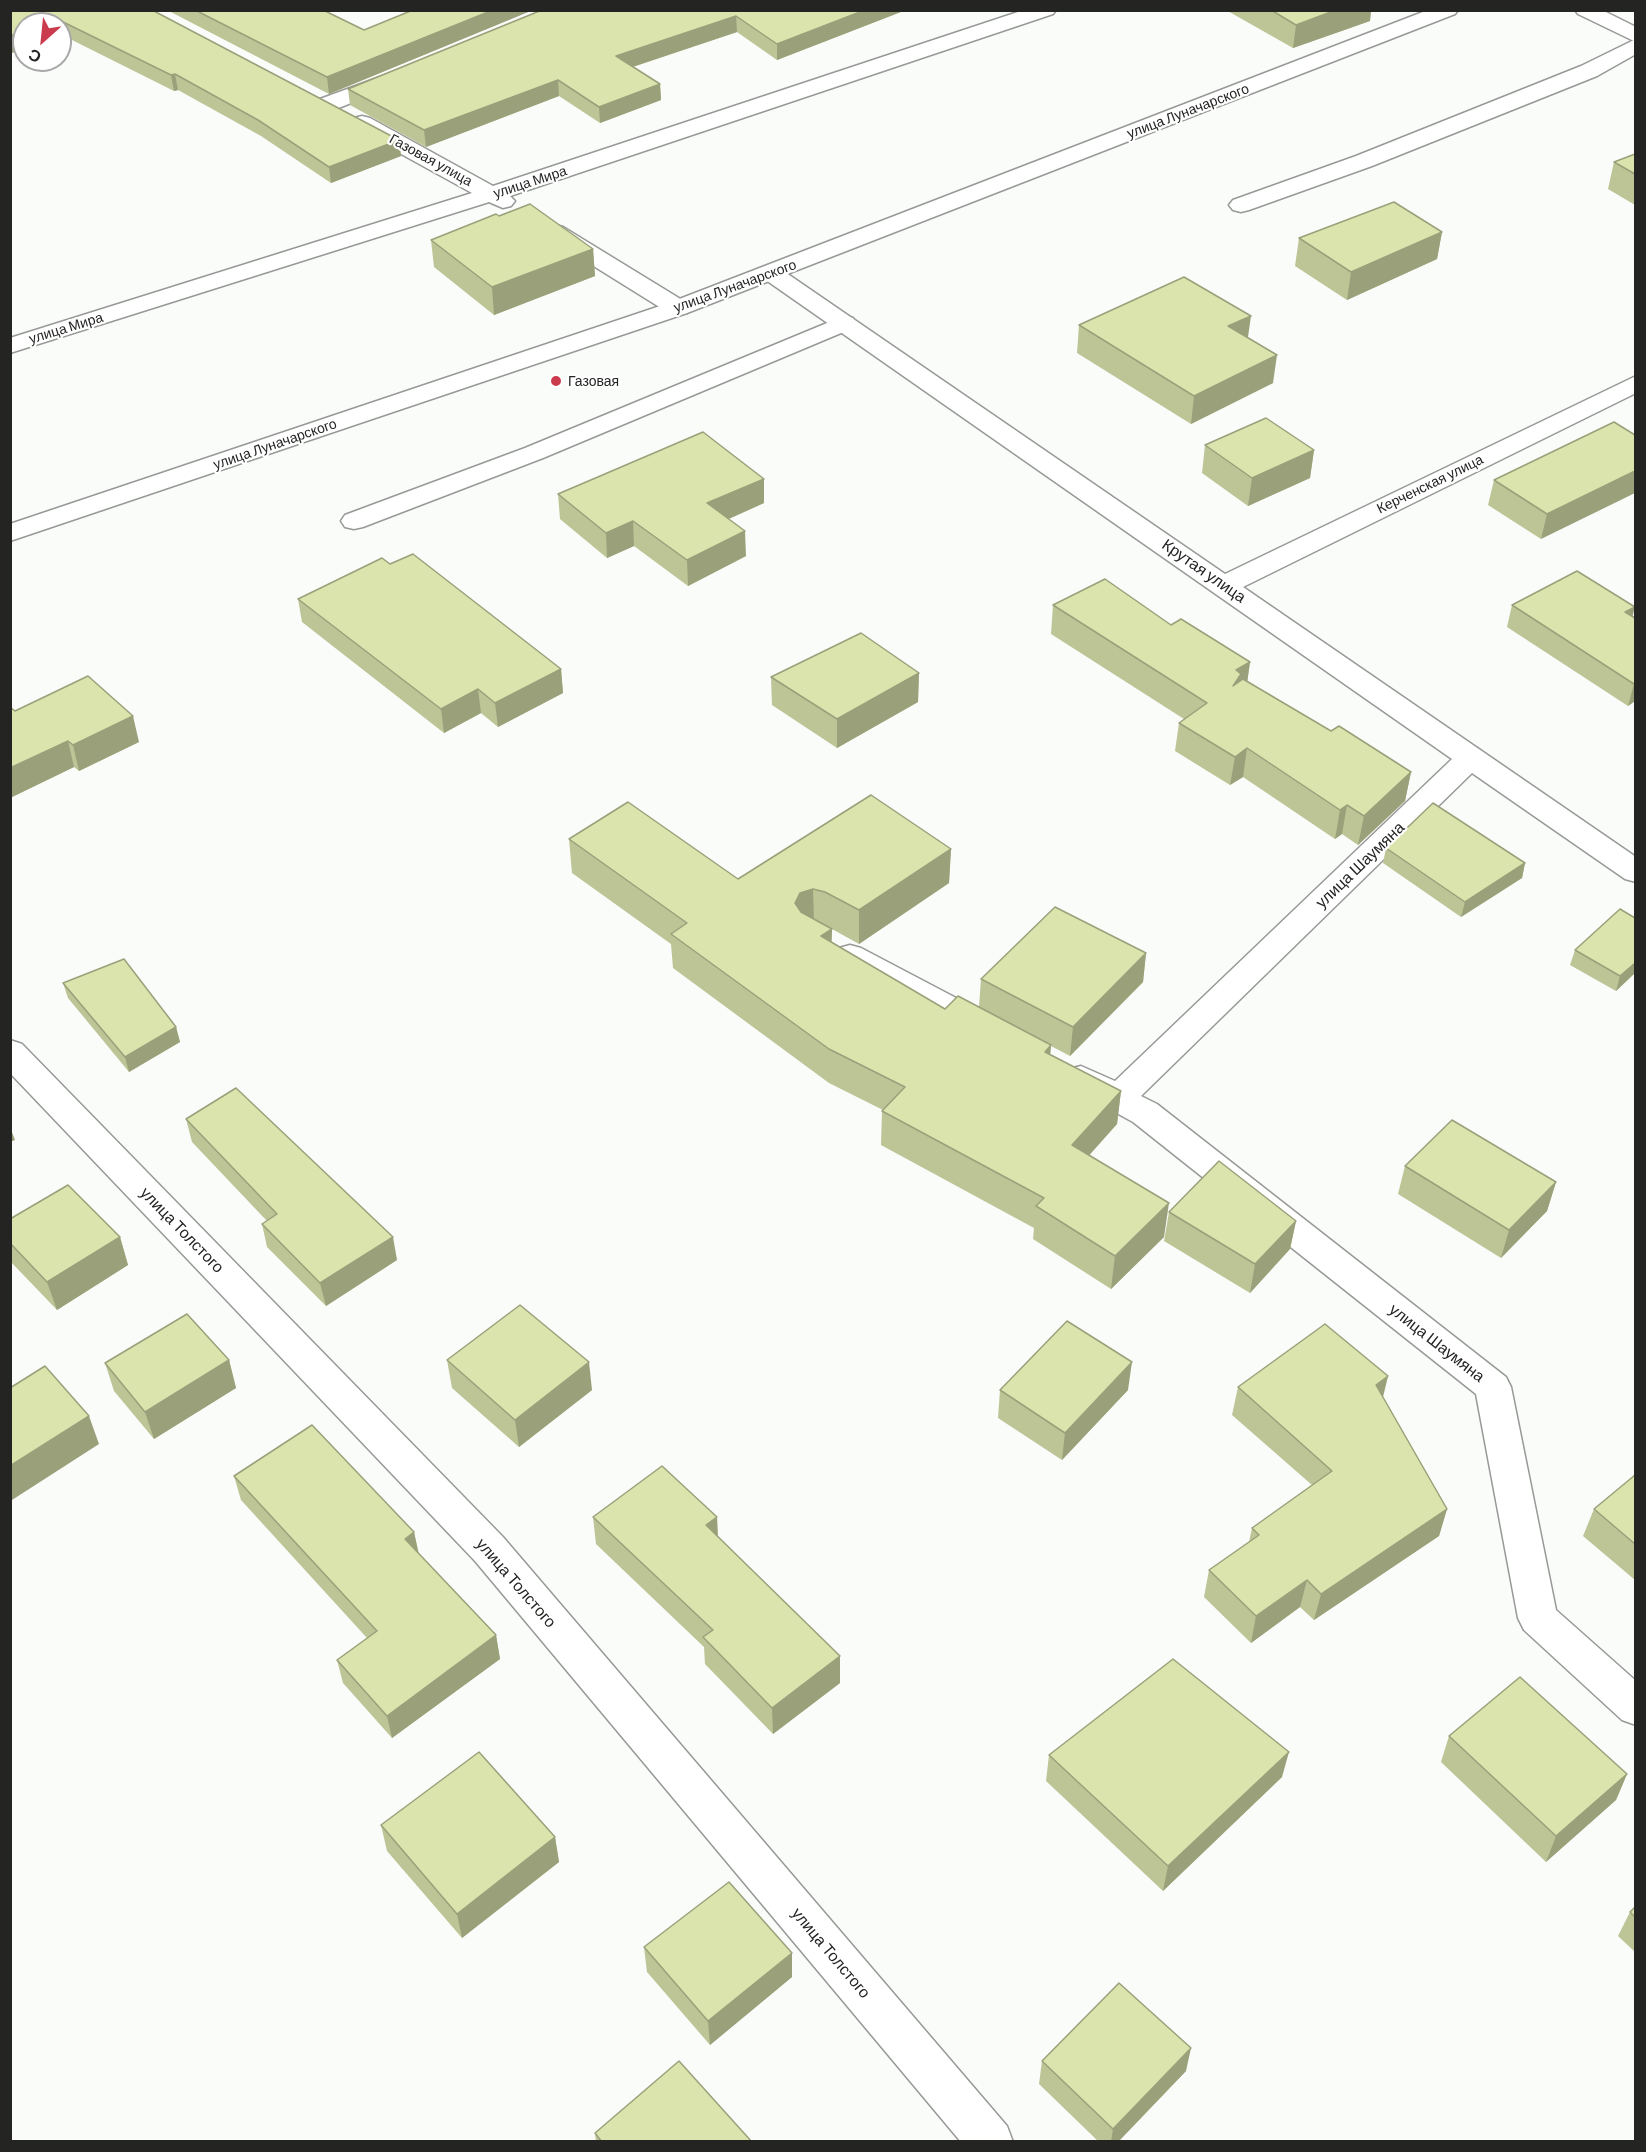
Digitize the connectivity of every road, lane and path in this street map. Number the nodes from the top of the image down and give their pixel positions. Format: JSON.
{"nodes":[{"id":1,"x":1046,"y":10,"type":"edge"},
{"id":2,"x":1448,"y":10,"type":"edge"},
{"id":3,"x":1586,"y":10,"type":"edge"},
{"id":4,"x":1635,"y":36,"type":"edge"},
{"id":5,"x":1635,"y":45,"type":"edge"},
{"id":6,"x":405,"y":73,"type":"edge"},
{"id":7,"x":307,"y":94,"type":"edge"},
{"id":8,"x":328,"y":104,"type":"junction"},
{"id":9,"x":492,"y":194,"type":"junction"},
{"id":10,"x":1241,"y":205,"type":"dead end"},
{"id":11,"x":522,"y":212,"type":"edge"},
{"id":12,"x":541,"y":224,"type":"edge"},
{"id":13,"x":771,"y":273,"type":"junction"},
{"id":14,"x":678,"y":308,"type":"junction"},
{"id":15,"x":844,"y":323,"type":"junction"},
{"id":16,"x":10,"y":346,"type":"edge"},
{"id":17,"x":1635,"y":383,"type":"edge"},
{"id":18,"x":354,"y":521,"type":"dead end"},
{"id":19,"x":10,"y":533,"type":"edge"},
{"id":20,"x":1224,"y":585,"type":"junction"},
{"id":21,"x":1471,"y":757,"type":"junction"},
{"id":22,"x":1635,"y":872,"type":"edge"},
{"id":23,"x":824,"y":942,"type":"edge"},
{"id":24,"x":1013,"y":1042,"type":"edge"},
{"id":25,"x":10,"y":1052,"type":"edge"},
{"id":26,"x":1055,"y":1064,"type":"edge"},
{"id":27,"x":1119,"y":1097,"type":"junction"},
{"id":28,"x":1635,"y":1707,"type":"edge"},
{"id":29,"x":991,"y":2142,"type":"edge"}],
"edges":[{"from":1,"to":9,"type":"street","name":"улица Мира"},
{"from":2,"to":13,"type":"street","name":"улица Луначарского"},
{"from":3,"to":4,"type":"street"},
{"from":5,"to":10,"type":"street"},
{"from":6,"to":8,"type":"street"},
{"from":7,"to":8,"type":"street","name":"Газовая улица"},
{"from":8,"to":9,"type":"street","name":"Газовая улица"},
{"from":9,"to":11,"type":"street","name":"Газовая улица"},
{"from":9,"to":16,"type":"street","name":"улица Мира"},
{"from":12,"to":14,"type":"street"},
{"from":13,"to":14,"type":"street","name":"улица Луначарского"},
{"from":13,"to":15,"type":"street","name":"Крутая улица"},
{"from":14,"to":19,"type":"street","name":"улица Луначарского"},
{"from":15,"to":18,"type":"street"},
{"from":15,"to":20,"type":"street","name":"Крутая улица"},
{"from":17,"to":20,"type":"street","name":"Керченская улица"},
{"from":20,"to":21,"type":"street","name":"Крутая улица"},
{"from":21,"to":22,"type":"street","name":"Крутая улица"},
{"from":21,"to":27,"type":"street","name":"улица Шаумяна"},
{"from":23,"to":24,"type":"street"},
{"from":25,"to":29,"type":"street","name":"улица Толстого"},
{"from":26,"to":27,"type":"street","name":"улица Шаумяна"},
{"from":27,"to":28,"type":"street","name":"улица Шаумяна"}]}
